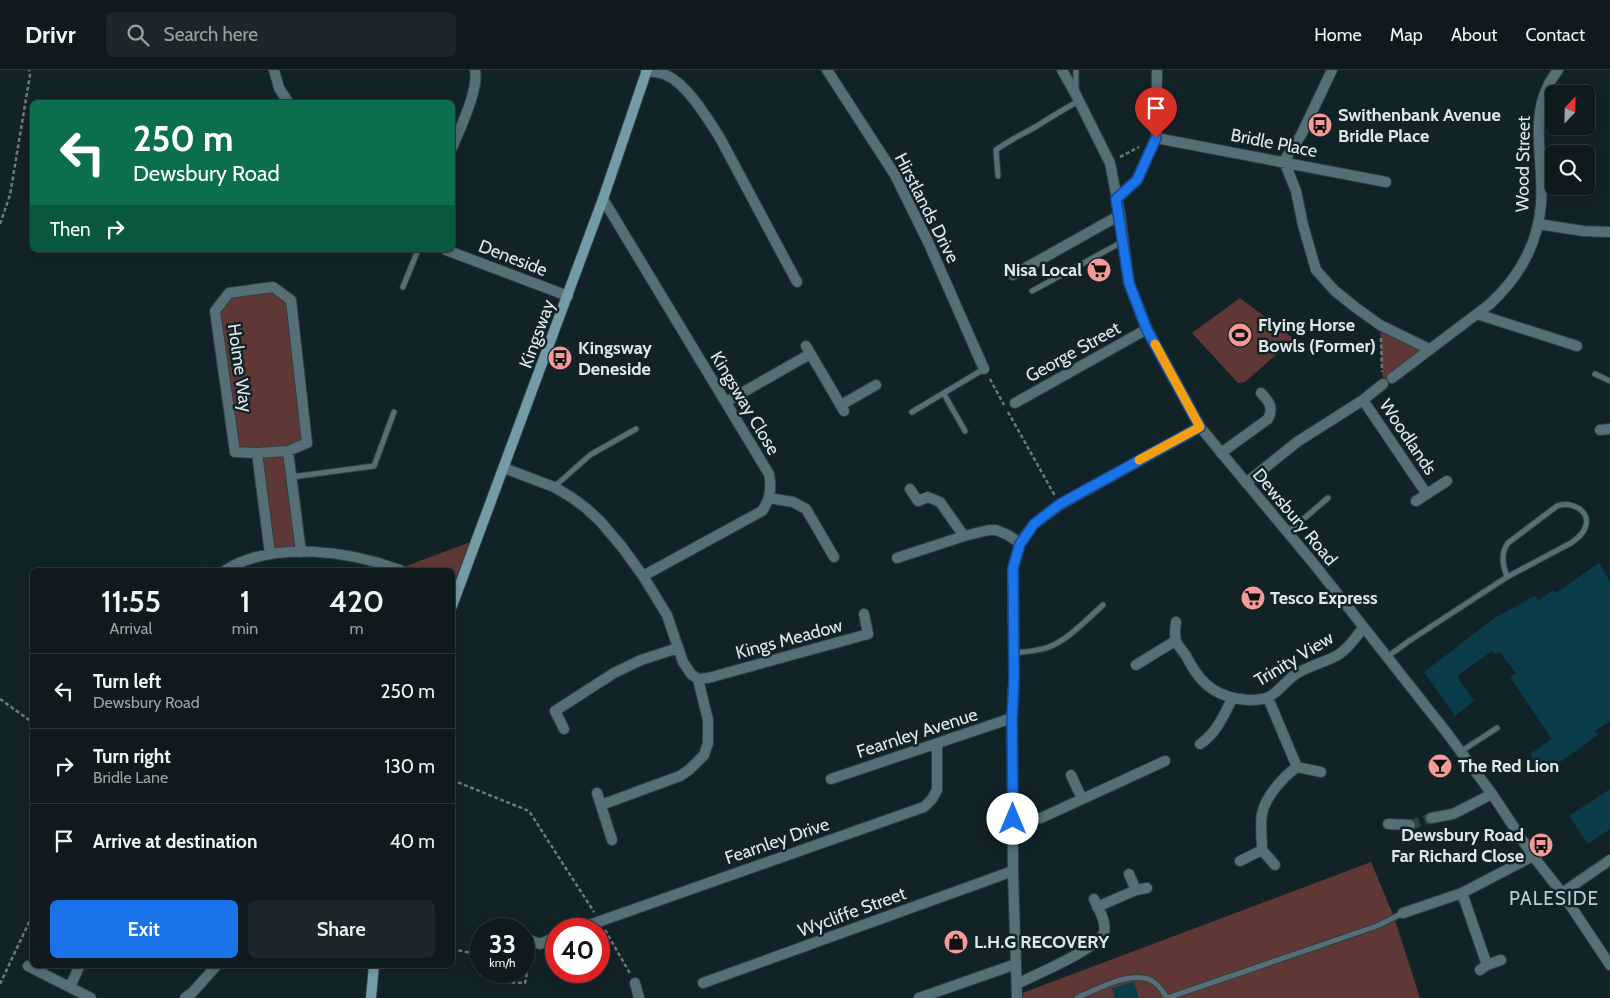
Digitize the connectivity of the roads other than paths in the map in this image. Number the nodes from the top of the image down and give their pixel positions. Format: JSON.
{"nodes":[{"id":1,"x":274,"y":70,"type":"edge"},
{"id":2,"x":475,"y":70,"type":"edge"},
{"id":3,"x":647,"y":70,"type":"edge"},
{"id":4,"x":827,"y":70,"type":"edge"},
{"id":5,"x":1062,"y":70,"type":"edge"},
{"id":6,"x":1076,"y":70,"type":"edge"},
{"id":7,"x":1157,"y":70,"type":"edge"},
{"id":8,"x":1332,"y":70,"type":"edge"},
{"id":9,"x":1558,"y":70,"type":"edge"},
{"id":10,"x":1077,"y":97,"type":"junction"},
{"id":11,"x":287,"y":100,"type":"edge"},
{"id":12,"x":1156,"y":138,"type":"junction"},
{"id":13,"x":455,"y":140,"type":"edge"},
{"id":14,"x":1284,"y":161,"type":"junction"},
{"id":15,"x":998,"y":176,"type":"dead end"},
{"id":16,"x":1386,"y":182,"type":"dead end"},
{"id":17,"x":603,"y":199,"type":"junction"},
{"id":18,"x":1116,"y":199,"type":"junction"},
{"id":19,"x":1120,"y":215,"type":"junction"},
{"id":20,"x":1538,"y":224,"type":"junction"},
{"id":21,"x":1610,"y":232,"type":"edge"},
{"id":22,"x":1122,"y":242,"type":"junction"},
{"id":23,"x":417,"y":252,"type":"edge"},
{"id":24,"x":451,"y":252,"type":"edge"},
{"id":25,"x":1013,"y":275,"type":"dead end"},
{"id":26,"x":797,"y":282,"type":"dead end"},
{"id":27,"x":404,"y":286,"type":"dead end"},
{"id":28,"x":1032,"y":291,"type":"dead end"},
{"id":29,"x":568,"y":296,"type":"junction"},
{"id":30,"x":1477,"y":314,"type":"junction"},
{"id":31,"x":1147,"y":330,"type":"junction"},
{"id":32,"x":1577,"y":346,"type":"dead end"},
{"id":33,"x":1429,"y":349,"type":"junction"},
{"id":34,"x":984,"y":369,"type":"joint"},
{"id":35,"x":1595,"y":374,"type":"dead end"},
{"id":36,"x":1392,"y":378,"type":"dead end"},
{"id":37,"x":1610,"y":381,"type":"edge"},
{"id":38,"x":1383,"y":384,"type":"road end"},
{"id":39,"x":876,"y":385,"type":"dead end"},
{"id":40,"x":1261,"y":393,"type":"dead end"},
{"id":41,"x":944,"y":394,"type":"junction"},
{"id":42,"x":1363,"y":400,"type":"junction"},
{"id":43,"x":726,"y":402,"type":"junction"},
{"id":44,"x":1016,"y":404,"type":"dead end"},
{"id":45,"x":394,"y":412,"type":"dead end"},
{"id":46,"x":912,"y":412,"type":"dead end"},
{"id":47,"x":1200,"y":427,"type":"junction"},
{"id":48,"x":636,"y":429,"type":"dead end"},
{"id":49,"x":965,"y":431,"type":"dead end"},
{"id":50,"x":288,"y":451,"type":"junction"},
{"id":51,"x":257,"y":453,"type":"junction"},
{"id":52,"x":1221,"y":453,"type":"junction"},
{"id":53,"x":504,"y":468,"type":"junction"},
{"id":54,"x":291,"y":477,"type":"junction"},
{"id":55,"x":1447,"y":481,"type":"dead end"},
{"id":56,"x":1246,"y":483,"type":"junction"},
{"id":57,"x":554,"y":487,"type":"junction"},
{"id":58,"x":910,"y":489,"type":"dead end"},
{"id":59,"x":1426,"y":493,"type":"junction"},
{"id":60,"x":770,"y":498,"type":"junction"},
{"id":61,"x":1328,"y":498,"type":"dead end"},
{"id":62,"x":1416,"y":501,"type":"dead end"},
{"id":63,"x":1288,"y":533,"type":"junction"},
{"id":64,"x":964,"y":536,"type":"junction"},
{"id":65,"x":1020,"y":544,"type":"junction"},
{"id":66,"x":301,"y":552,"type":"junction"},
{"id":67,"x":270,"y":554,"type":"junction"},
{"id":68,"x":834,"y":557,"type":"dead end"},
{"id":69,"x":897,"y":558,"type":"dead end"},
{"id":70,"x":231,"y":568,"type":"edge"},
{"id":71,"x":394,"y":568,"type":"edge"},
{"id":72,"x":643,"y":576,"type":"junction"},
{"id":73,"x":1507,"y":577,"type":"junction"},
{"id":74,"x":455,"y":593,"type":"edge"},
{"id":75,"x":1103,"y":605,"type":"dead end"},
{"id":76,"x":864,"y":614,"type":"dead end"},
{"id":77,"x":1176,"y":622,"type":"dead end"},
{"id":78,"x":1363,"y":628,"type":"junction"},
{"id":79,"x":1175,"y":641,"type":"junction"},
{"id":80,"x":678,"y":648,"type":"junction"},
{"id":81,"x":1013,"y":653,"type":"junction"},
{"id":82,"x":1387,"y":657,"type":"junction"},
{"id":83,"x":1136,"y":665,"type":"dead end"},
{"id":84,"x":698,"y":679,"type":"junction"},
{"id":85,"x":1268,"y":698,"type":"junction"},
{"id":86,"x":1232,"y":699,"type":"junction"},
{"id":87,"x":1012,"y":718,"type":"junction"},
{"id":88,"x":1497,"y":728,"type":"dead end"},
{"id":89,"x":564,"y":729,"type":"dead end"},
{"id":90,"x":937,"y":744,"type":"junction"},
{"id":91,"x":1200,"y":744,"type":"dead end"},
{"id":92,"x":1460,"y":752,"type":"junction"},
{"id":93,"x":1165,"y":761,"type":"dead end"},
{"id":94,"x":1296,"y":767,"type":"junction"},
{"id":95,"x":1321,"y":772,"type":"dead end"},
{"id":96,"x":1071,"y":775,"type":"dead end"},
{"id":97,"x":831,"y":779,"type":"dead end"},
{"id":98,"x":597,"y":793,"type":"dead end"},
{"id":99,"x":1492,"y":794,"type":"junction"},
{"id":100,"x":1082,"y":799,"type":"junction"},
{"id":101,"x":601,"y":805,"type":"junction"},
{"id":102,"x":1431,"y":818,"type":"tunnel mouth"},
{"id":103,"x":1013,"y":819,"type":"junction"},
{"id":104,"x":1388,"y":824,"type":"dead end"},
{"id":105,"x":1410,"y":825,"type":"tunnel mouth"},
{"id":106,"x":612,"y":840,"type":"dead end"},
{"id":107,"x":1262,"y":850,"type":"junction"},
{"id":108,"x":1533,"y":856,"type":"junction"},
{"id":109,"x":1610,"y":860,"type":"edge"},
{"id":110,"x":1240,"y":861,"type":"dead end"},
{"id":111,"x":1275,"y":864,"type":"dead end"},
{"id":112,"x":1013,"y":871,"type":"junction"},
{"id":113,"x":1129,"y":874,"type":"dead end"},
{"id":114,"x":1147,"y":888,"type":"dead end"},
{"id":115,"x":1136,"y":890,"type":"junction"},
{"id":116,"x":1462,"y":893,"type":"junction"},
{"id":117,"x":1562,"y":893,"type":"junction"},
{"id":118,"x":1403,"y":913,"type":"joint"},
{"id":119,"x":605,"y":918,"type":"edge"},
{"id":120,"x":1501,"y":960,"type":"dead end"},
{"id":121,"x":1016,"y":964,"type":"junction"},
{"id":122,"x":1610,"y":965,"type":"edge"},
{"id":123,"x":32,"y":968,"type":"edge"},
{"id":124,"x":79,"y":968,"type":"edge"},
{"id":125,"x":214,"y":968,"type":"edge"},
{"id":126,"x":374,"y":968,"type":"edge"},
{"id":127,"x":635,"y":983,"type":"road end"},
{"id":128,"x":703,"y":984,"type":"dead end"},
{"id":129,"x":1017,"y":984,"type":"junction"},
{"id":130,"x":70,"y":987,"type":"junction"},
{"id":131,"x":191,"y":996,"type":"edge"},
{"id":132,"x":91,"y":998,"type":"edge"},
{"id":133,"x":371,"y":998,"type":"edge"},
{"id":134,"x":640,"y":998,"type":"edge"},
{"id":135,"x":919,"y":998,"type":"edge"},
{"id":136,"x":1017,"y":998,"type":"edge"},
{"id":137,"x":1077,"y":998,"type":"edge"},
{"id":138,"x":1168,"y":998,"type":"edge"}],
"edges":[{"from":1,"to":11,"type":"street"},
{"from":2,"to":13,"type":"street"},
{"from":3,"to":17,"type":"main road","name":"Kingsway"},
{"from":3,"to":26,"type":"street"},
{"from":4,"to":34,"type":"street","name":"Hirstlands Drive"},
{"from":5,"to":10,"type":"street","name":"Dewsbury Road"},
{"from":6,"to":10,"type":"lane"},
{"from":7,"to":12,"type":"street"},
{"from":8,"to":14,"type":"street"},
{"from":9,"to":20,"type":"street","name":"Wood Street"},
{"from":10,"to":15,"type":"lane"},
{"from":10,"to":18,"type":"street","name":"Dewsbury Road"},
{"from":12,"to":14,"type":"street","name":"Bridle Place"},
{"from":12,"to":18,"type":"street"},
{"from":14,"to":16,"type":"street","name":"Bridle Place"},
{"from":14,"to":33,"type":"street"},
{"from":17,"to":29,"type":"main road","name":"Kingsway"},
{"from":17,"to":43,"type":"street","name":"Kingsway Close"},
{"from":18,"to":19,"type":"street","name":"Dewsbury Road"},
{"from":19,"to":22,"type":"street","name":"Dewsbury Road"},
{"from":19,"to":25,"type":"street"},
{"from":20,"to":21,"type":"street"},
{"from":20,"to":30,"type":"street","name":"Wood Street"},
{"from":22,"to":28,"type":"lane"},
{"from":22,"to":31,"type":"street","name":"Dewsbury Road"},
{"from":23,"to":27,"type":"lane"},
{"from":24,"to":29,"type":"street","name":"Deneside"},
{"from":29,"to":53,"type":"main road","name":"Kingsway"},
{"from":30,"to":32,"type":"street"},
{"from":30,"to":33,"type":"street","name":"Wood Street"},
{"from":31,"to":44,"type":"street","name":"George Street"},
{"from":31,"to":47,"type":"street","name":"Dewsbury Road"},
{"from":33,"to":36,"type":"street","name":"Wood Street"},
{"from":34,"to":41,"type":"lane"},
{"from":35,"to":37,"type":"lane"},
{"from":38,"to":42,"type":"street"},
{"from":39,"to":43,"type":"street"},
{"from":40,"to":52,"type":"street"},
{"from":41,"to":46,"type":"lane"},
{"from":41,"to":49,"type":"lane"},
{"from":42,"to":56,"type":"street"},
{"from":42,"to":59,"type":"street","name":"Woodlands"},
{"from":43,"to":60,"type":"street","name":"Kingsway Close"},
{"from":45,"to":54,"type":"lane"},
{"from":47,"to":52,"type":"street","name":"Dewsbury Road"},
{"from":47,"to":65,"type":"street"},
{"from":48,"to":57,"type":"lane"},
{"from":50,"to":51,"type":"street","name":"Holme Way"},
{"from":50,"to":51,"type":"street","name":"Holme Way"},
{"from":50,"to":54,"type":"street"},
{"from":51,"to":67,"type":"street"},
{"from":52,"to":56,"type":"street","name":"Dewsbury Road"},
{"from":53,"to":57,"type":"street"},
{"from":53,"to":74,"type":"main road","name":"Kingsway"},
{"from":54,"to":66,"type":"street"},
{"from":55,"to":59,"type":"street","name":"Woodlands"},
{"from":56,"to":63,"type":"street","name":"Dewsbury Road"},
{"from":57,"to":72,"type":"street"},
{"from":58,"to":64,"type":"street"},
{"from":59,"to":62,"type":"street","name":"Woodlands"},
{"from":60,"to":68,"type":"street"},
{"from":60,"to":72,"type":"street"},
{"from":61,"to":63,"type":"lane"},
{"from":63,"to":78,"type":"street","name":"Dewsbury Road"},
{"from":64,"to":65,"type":"street"},
{"from":64,"to":69,"type":"street"},
{"from":65,"to":81,"type":"street"},
{"from":66,"to":67,"type":"street"},
{"from":66,"to":71,"type":"street"},
{"from":67,"to":70,"type":"street"},
{"from":72,"to":80,"type":"street"},
{"from":73,"to":73,"type":"lane"},
{"from":73,"to":82,"type":"lane"},
{"from":75,"to":81,"type":"lane"},
{"from":76,"to":84,"type":"street","name":"Kings Meadow"},
{"from":77,"to":79,"type":"street"},
{"from":78,"to":82,"type":"street","name":"Dewsbury Road"},
{"from":78,"to":85,"type":"street","name":"Trinity View"},
{"from":79,"to":83,"type":"street"},
{"from":79,"to":86,"type":"street","name":"Trinity View"},
{"from":80,"to":84,"type":"street"},
{"from":80,"to":89,"type":"street"},
{"from":81,"to":87,"type":"street"},
{"from":82,"to":92,"type":"street","name":"Dewsbury Road"},
{"from":84,"to":101,"type":"street"},
{"from":85,"to":86,"type":"street","name":"Trinity View"},
{"from":85,"to":94,"type":"street"},
{"from":86,"to":91,"type":"street"},
{"from":87,"to":90,"type":"street","name":"Fearnley Avenue"},
{"from":87,"to":103,"type":"street"},
{"from":88,"to":92,"type":"lane"},
{"from":90,"to":97,"type":"street","name":"Fearnley Avenue"},
{"from":90,"to":119,"type":"street","name":"Fearnley Drive"},
{"from":92,"to":99,"type":"street","name":"Dewsbury Road"},
{"from":93,"to":100,"type":"street"},
{"from":94,"to":95,"type":"street"},
{"from":94,"to":107,"type":"street"},
{"from":96,"to":100,"type":"street"},
{"from":98,"to":101,"type":"street"},
{"from":99,"to":102,"type":"street"},
{"from":99,"to":108,"type":"street","name":"Dewsbury Road"},
{"from":100,"to":103,"type":"street"},
{"from":101,"to":106,"type":"street"},
{"from":103,"to":112,"type":"street"},
{"from":104,"to":105,"type":"street"},
{"from":107,"to":110,"type":"street"},
{"from":107,"to":111,"type":"street"},
{"from":108,"to":116,"type":"street"},
{"from":108,"to":117,"type":"street","name":"Dewsbury Road"},
{"from":109,"to":117,"type":"street"},
{"from":112,"to":121,"type":"street"},
{"from":112,"to":128,"type":"street","name":"Wycliffe Street"},
{"from":113,"to":115,"type":"street"},
{"from":114,"to":115,"type":"street"},
{"from":115,"to":129,"type":"street"},
{"from":116,"to":118,"type":"street"},
{"from":116,"to":120,"type":"street"},
{"from":117,"to":122,"type":"street","name":"Dewsbury Road"},
{"from":118,"to":138,"type":"lane"},
{"from":121,"to":129,"type":"street"},
{"from":121,"to":135,"type":"street"},
{"from":123,"to":130,"type":"street"},
{"from":124,"to":130,"type":"street"},
{"from":125,"to":131,"type":"street"},
{"from":126,"to":133,"type":"main road"},
{"from":127,"to":134,"type":"street"},
{"from":129,"to":136,"type":"street"},
{"from":130,"to":132,"type":"street"},
{"from":137,"to":138,"type":"lane"}]}
